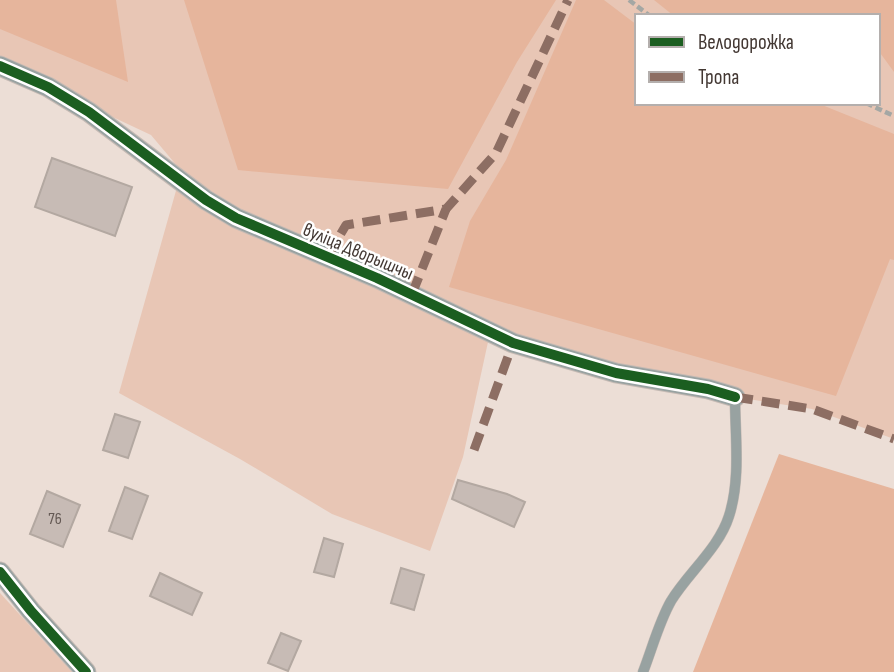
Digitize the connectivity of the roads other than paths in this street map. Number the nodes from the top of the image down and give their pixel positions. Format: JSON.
{"nodes":[{"id":1,"x":0,"y":66,"type":"edge"},
{"id":2,"x":735,"y":397,"type":"joint"},
{"id":3,"x":0,"y":572,"type":"edge"},
{"id":4,"x":86,"y":672,"type":"edge"},
{"id":5,"x":643,"y":672,"type":"edge"}],
"edges":[{"from":1,"to":2,"type":"street","name":"вуліца Дворышчы"},
{"from":2,"to":5,"type":"lane"},
{"from":3,"to":4,"type":"street"}]}
